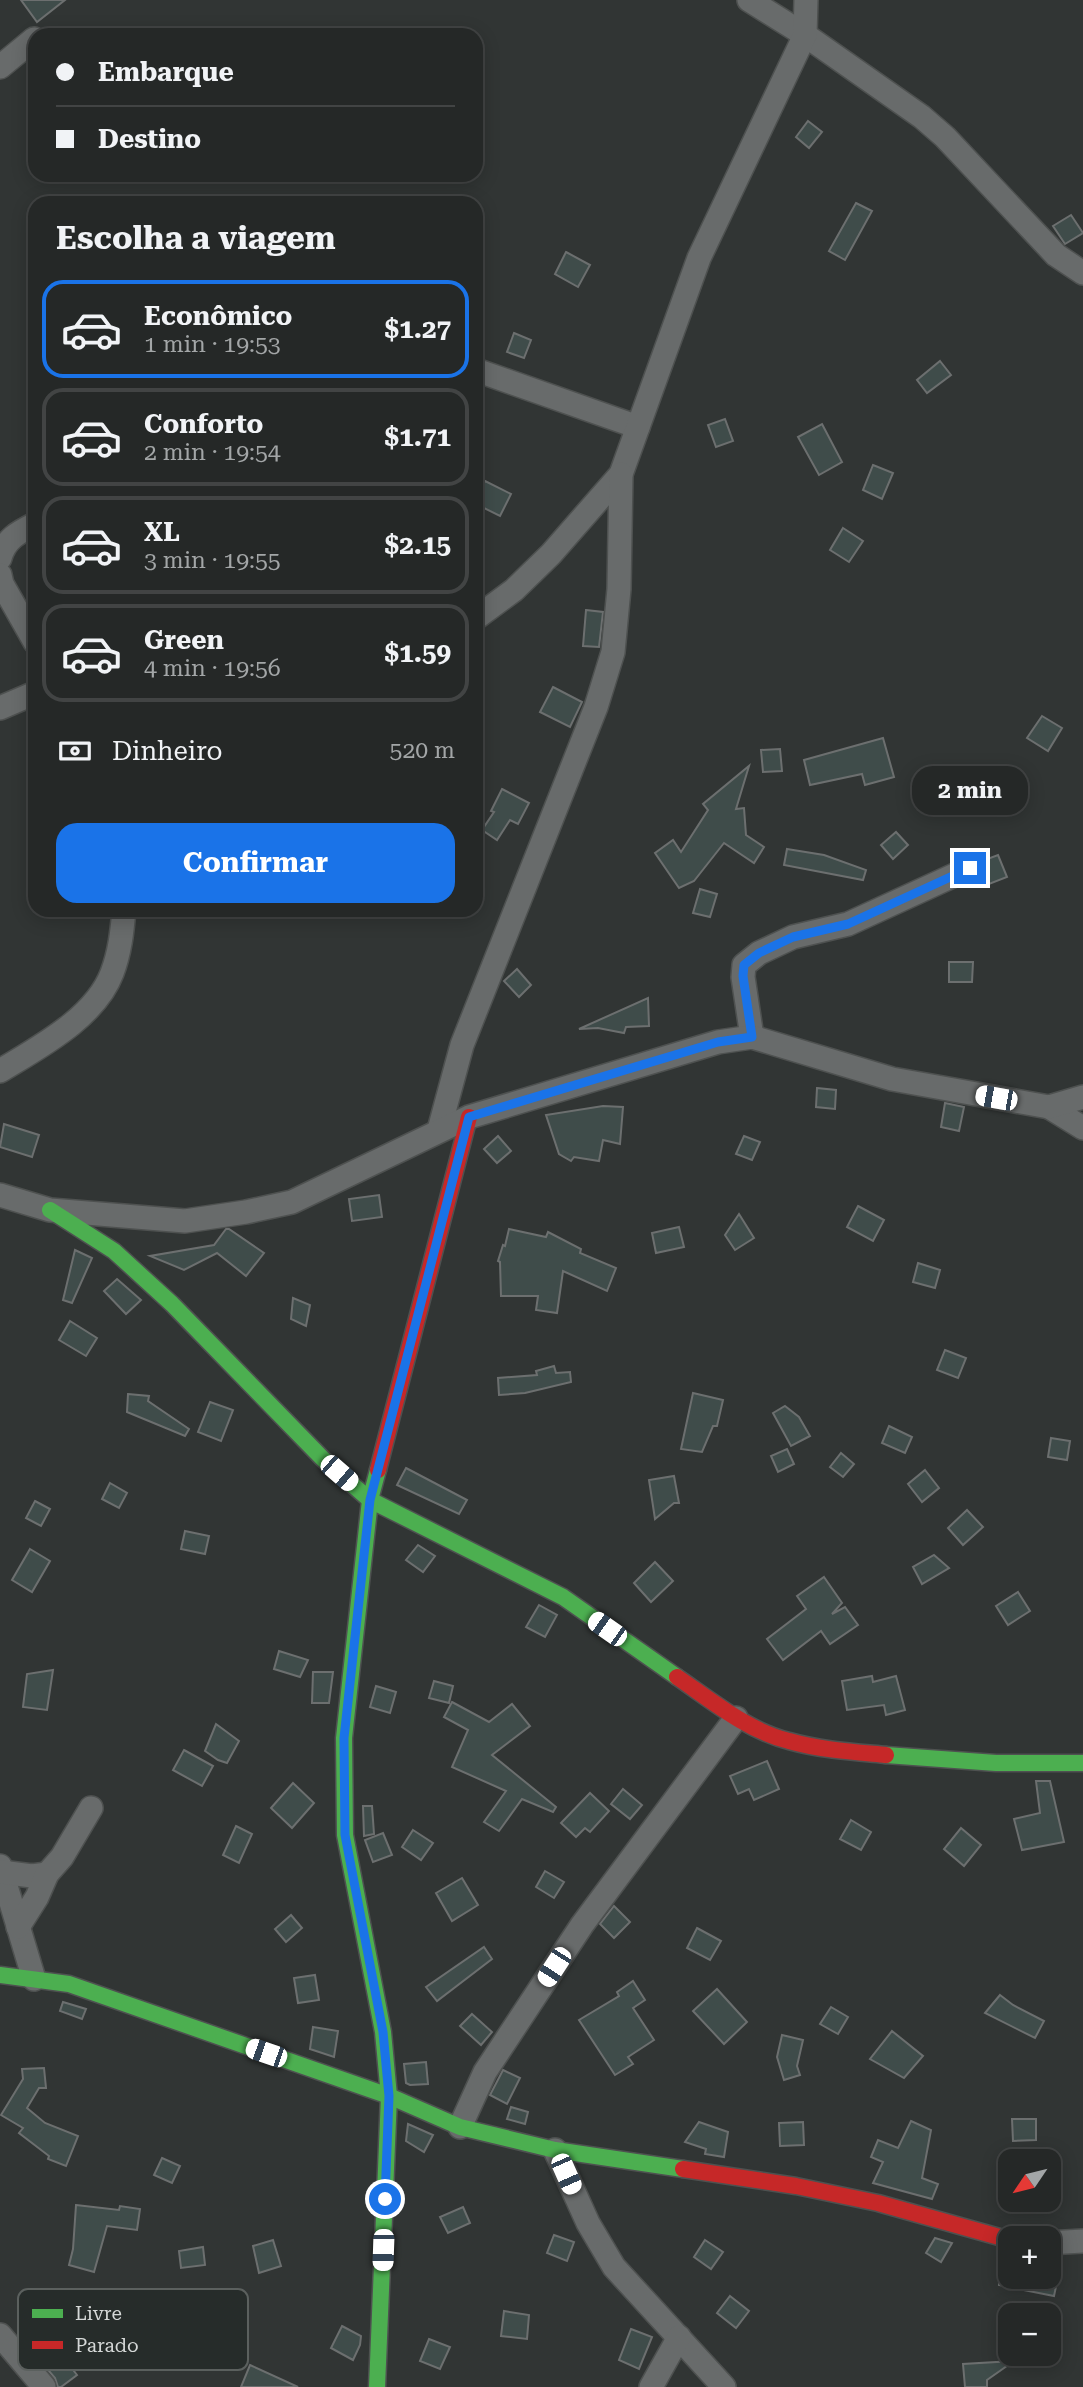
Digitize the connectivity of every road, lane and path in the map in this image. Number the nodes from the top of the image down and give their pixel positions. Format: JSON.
{"nodes":[{"id":1,"x":749,"y":0,"type":"edge"},
{"id":2,"x":806,"y":0,"type":"edge"},
{"id":3,"x":805,"y":35,"type":"junction"},
{"id":4,"x":28,"y":44,"type":"edge"},
{"id":5,"x":0,"y":67,"type":"edge"},
{"id":6,"x":1083,"y":273,"type":"edge"},
{"id":7,"x":483,"y":372,"type":"edge"},
{"id":8,"x":638,"y":427,"type":"junction"},
{"id":9,"x":621,"y":474,"type":"junction"},
{"id":10,"x":28,"y":528,"type":"edge"},
{"id":11,"x":0,"y":558,"type":"edge"},
{"id":12,"x":0,"y":575,"type":"edge"},
{"id":13,"x":483,"y":613,"type":"edge"},
{"id":14,"x":28,"y":630,"type":"edge"},
{"id":15,"x":28,"y":696,"type":"edge"},
{"id":16,"x":0,"y":708,"type":"edge"},
{"id":17,"x":970,"y":868,"type":"dead end"},
{"id":18,"x":123,"y":917,"type":"edge"},
{"id":19,"x":752,"y":1037,"type":"junction"},
{"id":20,"x":0,"y":1071,"type":"edge"},
{"id":21,"x":1083,"y":1097,"type":"edge"},
{"id":22,"x":1049,"y":1107,"type":"junction"},
{"id":23,"x":469,"y":1117,"type":"junction"},
{"id":24,"x":1083,"y":1128,"type":"edge"},
{"id":25,"x":439,"y":1130,"type":"junction"},
{"id":26,"x":0,"y":1195,"type":"edge"},
{"id":27,"x":50,"y":1210,"type":"junction"},
{"id":28,"x":370,"y":1500,"type":"junction"},
{"id":29,"x":736,"y":1718,"type":"junction"},
{"id":30,"x":1083,"y":1763,"type":"edge"},
{"id":31,"x":91,"y":1808,"type":"dead end"},
{"id":32,"x":1,"y":1869,"type":"edge"},
{"id":33,"x":47,"y":1874,"type":"junction"},
{"id":34,"x":18,"y":1927,"type":"junction"},
{"id":35,"x":0,"y":1975,"type":"edge"},
{"id":36,"x":34,"y":1979,"type":"junction"},
{"id":37,"x":389,"y":2096,"type":"junction"},
{"id":38,"x":460,"y":2127,"type":"junction"},
{"id":39,"x":555,"y":2150,"type":"junction"},
{"id":40,"x":998,"y":2237,"type":"edge"},
{"id":41,"x":1083,"y":2241,"type":"edge"},
{"id":42,"x":1061,"y":2242,"type":"edge"},
{"id":43,"x":0,"y":2335,"type":"edge"},
{"id":44,"x":679,"y":2337,"type":"junction"},
{"id":45,"x":18,"y":2356,"type":"edge"},
{"id":46,"x":30,"y":2370,"type":"edge"},
{"id":47,"x":44,"y":2387,"type":"edge"},
{"id":48,"x":377,"y":2387,"type":"edge"},
{"id":49,"x":651,"y":2387,"type":"edge"},
{"id":50,"x":724,"y":2387,"type":"edge"}],
"edges":[{"from":1,"to":3,"type":"street"},
{"from":2,"to":3,"type":"street"},
{"from":3,"to":6,"type":"street"},
{"from":3,"to":8,"type":"street"},
{"from":4,"to":5,"type":"street"},
{"from":7,"to":8,"type":"street"},
{"from":8,"to":9,"type":"street"},
{"from":9,"to":13,"type":"street"},
{"from":9,"to":25,"type":"street"},
{"from":10,"to":11,"type":"street"},
{"from":12,"to":14,"type":"street"},
{"from":15,"to":16,"type":"street"},
{"from":17,"to":19,"type":"street"},
{"from":18,"to":20,"type":"street"},
{"from":19,"to":22,"type":"street"},
{"from":19,"to":23,"type":"street"},
{"from":21,"to":22,"type":"street"},
{"from":22,"to":24,"type":"street"},
{"from":23,"to":25,"type":"street"},
{"from":23,"to":28,"type":"street"},
{"from":25,"to":27,"type":"street"},
{"from":26,"to":27,"type":"street"},
{"from":27,"to":28,"type":"street"},
{"from":28,"to":29,"type":"street"},
{"from":28,"to":37,"type":"street"},
{"from":29,"to":30,"type":"street"},
{"from":29,"to":38,"type":"street"},
{"from":31,"to":33,"type":"street"},
{"from":32,"to":33,"type":"street"},
{"from":32,"to":34,"type":"street"},
{"from":33,"to":34,"type":"street"},
{"from":34,"to":36,"type":"street"},
{"from":35,"to":36,"type":"street"},
{"from":36,"to":37,"type":"street"},
{"from":37,"to":38,"type":"street"},
{"from":37,"to":48,"type":"street"},
{"from":38,"to":39,"type":"street"},
{"from":39,"to":40,"type":"street"},
{"from":39,"to":44,"type":"street"},
{"from":41,"to":42,"type":"street"},
{"from":43,"to":45,"type":"street"},
{"from":44,"to":49,"type":"street"},
{"from":44,"to":50,"type":"street"},
{"from":46,"to":47,"type":"street"}]}
